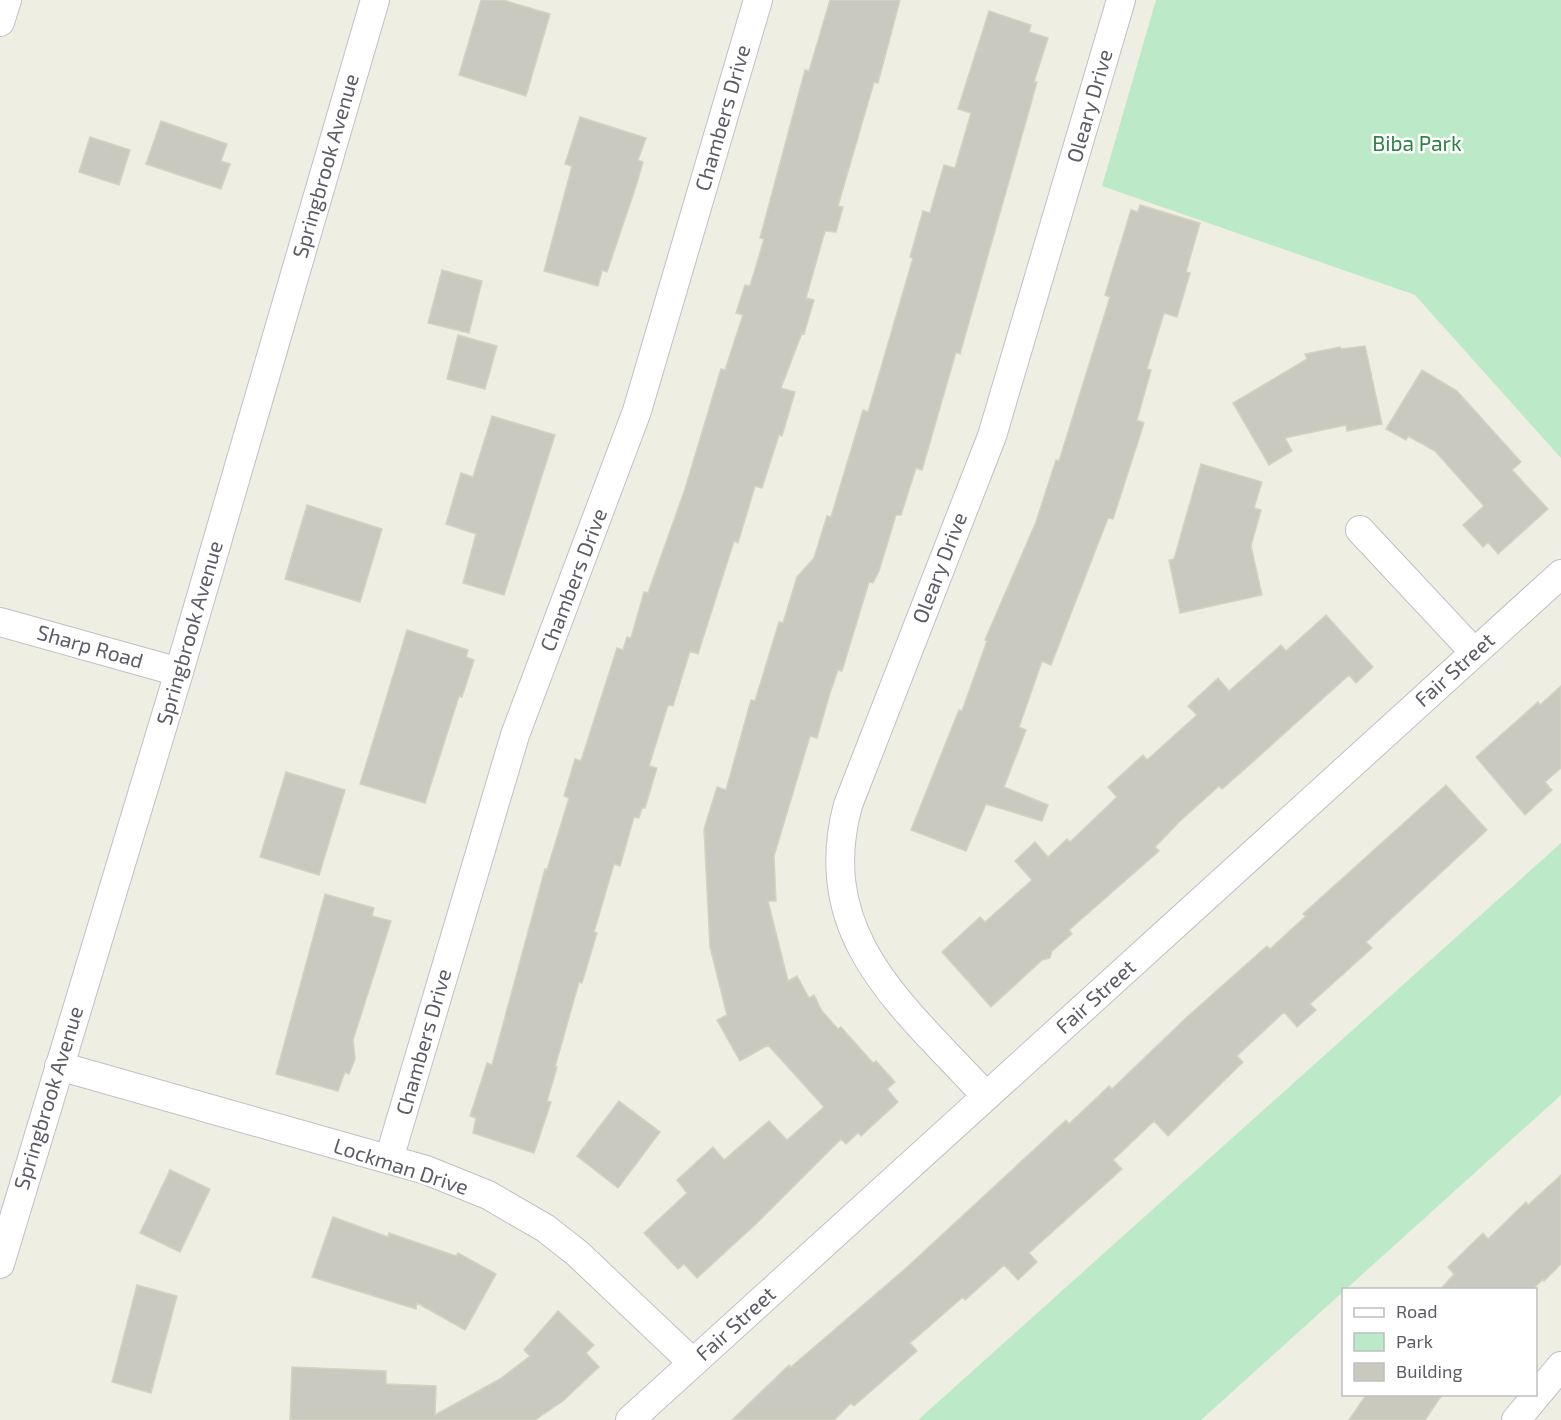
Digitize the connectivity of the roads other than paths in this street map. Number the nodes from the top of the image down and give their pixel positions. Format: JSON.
{"nodes":[{"id":1,"x":7,"y":0,"type":"edge"},
{"id":2,"x":375,"y":0,"type":"edge"},
{"id":3,"x":758,"y":0,"type":"edge"},
{"id":4,"x":1121,"y":0,"type":"edge"},
{"id":5,"x":0,"y":22,"type":"edge"},
{"id":6,"x":1360,"y":530,"type":"dead end"},
{"id":7,"x":1561,"y":574,"type":"edge"},
{"id":8,"x":0,"y":622,"type":"edge"},
{"id":9,"x":1474,"y":652,"type":"junction"},
{"id":10,"x":179,"y":672,"type":"junction"},
{"id":11,"x":59,"y":1066,"type":"junction"},
{"id":12,"x":986,"y":1096,"type":"junction"},
{"id":13,"x":389,"y":1159,"type":"junction"},
{"id":14,"x":0,"y":1264,"type":"edge"},
{"id":15,"x":693,"y":1363,"type":"junction"},
{"id":16,"x":1561,"y":1366,"type":"edge"},
{"id":17,"x":1537,"y":1395,"type":"edge"},
{"id":18,"x":1536,"y":1396,"type":"edge"},
{"id":19,"x":630,"y":1420,"type":"edge"},
{"id":20,"x":1516,"y":1420,"type":"edge"}],
"edges":[{"from":1,"to":5,"type":"street"},
{"from":2,"to":10,"type":"street","name":"Springbrook Avenue"},
{"from":3,"to":13,"type":"street","name":"Chambers Drive"},
{"from":4,"to":12,"type":"street","name":"Oleary Drive"},
{"from":6,"to":9,"type":"street"},
{"from":7,"to":9,"type":"street","name":"Fair Street"},
{"from":8,"to":10,"type":"street","name":"Sharp Road"},
{"from":9,"to":12,"type":"street","name":"Fair Street"},
{"from":10,"to":11,"type":"street","name":"Springbrook Avenue"},
{"from":11,"to":13,"type":"street","name":"Lockman Drive"},
{"from":11,"to":14,"type":"street","name":"Springbrook Avenue"},
{"from":12,"to":15,"type":"street","name":"Fair Street"},
{"from":13,"to":15,"type":"street","name":"Lockman Drive"},
{"from":15,"to":19,"type":"street","name":"Fair Street"},
{"from":16,"to":17,"type":"street"},
{"from":18,"to":20,"type":"street"}]}
